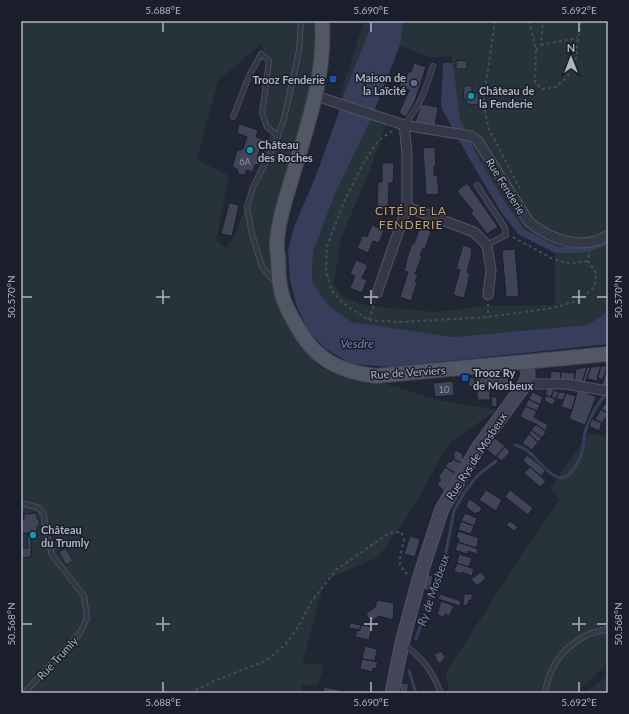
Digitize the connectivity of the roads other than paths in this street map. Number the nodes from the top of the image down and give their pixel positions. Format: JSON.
{"nodes":[{"id":1,"x":301,"y":21,"type":"edge"},
{"id":2,"x":322,"y":21,"type":"edge"},
{"id":3,"x":331,"y":21,"type":"edge"},
{"id":4,"x":433,"y":66,"type":"dead end"},
{"id":5,"x":326,"y":99,"type":"junction"},
{"id":6,"x":233,"y":118,"type":"dead end"},
{"id":7,"x":404,"y":126,"type":"junction"},
{"id":8,"x":278,"y":136,"type":"junction"},
{"id":9,"x":477,"y":185,"type":"dead end"},
{"id":10,"x":407,"y":207,"type":"junction"},
{"id":11,"x":608,"y":235,"type":"edge"},
{"id":12,"x":488,"y":245,"type":"junction"},
{"id":13,"x":280,"y":287,"type":"junction"},
{"id":14,"x":377,"y":293,"type":"road end"},
{"id":15,"x":488,"y":295,"type":"road end"},
{"id":16,"x":608,"y":354,"type":"edge"},
{"id":17,"x":527,"y":362,"type":"junction"},
{"id":18,"x":525,"y":384,"type":"junction"},
{"id":19,"x":607,"y":391,"type":"edge"},
{"id":20,"x":21,"y":503,"type":"edge"},
{"id":21,"x":608,"y":630,"type":"edge"},
{"id":22,"x":402,"y":643,"type":"junction"},
{"id":23,"x":24,"y":693,"type":"edge"},
{"id":24,"x":392,"y":693,"type":"edge"},
{"id":25,"x":441,"y":693,"type":"edge"},
{"id":26,"x":545,"y":693,"type":"edge"}],
"edges":[{"from":1,"to":8,"type":"lane"},
{"from":2,"to":5,"type":"main road","name":"Rue de Verviers"},
{"from":3,"to":5,"type":"main road","name":"Rue de Verviers"},
{"from":4,"to":7,"type":"lane"},
{"from":5,"to":7,"type":"street","name":"Rue Fenderie"},
{"from":5,"to":13,"type":"main road","name":"Rue de Verviers"},
{"from":6,"to":8,"type":"lane"},
{"from":7,"to":10,"type":"street"},
{"from":7,"to":11,"type":"street","name":"Rue Fenderie"},
{"from":8,"to":13,"type":"lane"},
{"from":9,"to":12,"type":"lane"},
{"from":10,"to":12,"type":"street"},
{"from":10,"to":14,"type":"street"},
{"from":12,"to":15,"type":"street"},
{"from":13,"to":17,"type":"main road","name":"Rue de Verviers"},
{"from":16,"to":17,"type":"main road","name":"Rue de Verviers"},
{"from":17,"to":18,"type":"main road","name":"Rue Rys de Mosbeux"},
{"from":18,"to":19,"type":"street"},
{"from":18,"to":22,"type":"main road","name":"Rue Rys de Mosbeux"},
{"from":20,"to":23,"type":"lane","name":"Rue Trumly"},
{"from":21,"to":26,"type":"lane"},
{"from":22,"to":24,"type":"main road","name":"Rue Rys de Mosbeux"},
{"from":22,"to":25,"type":"lane"}]}
